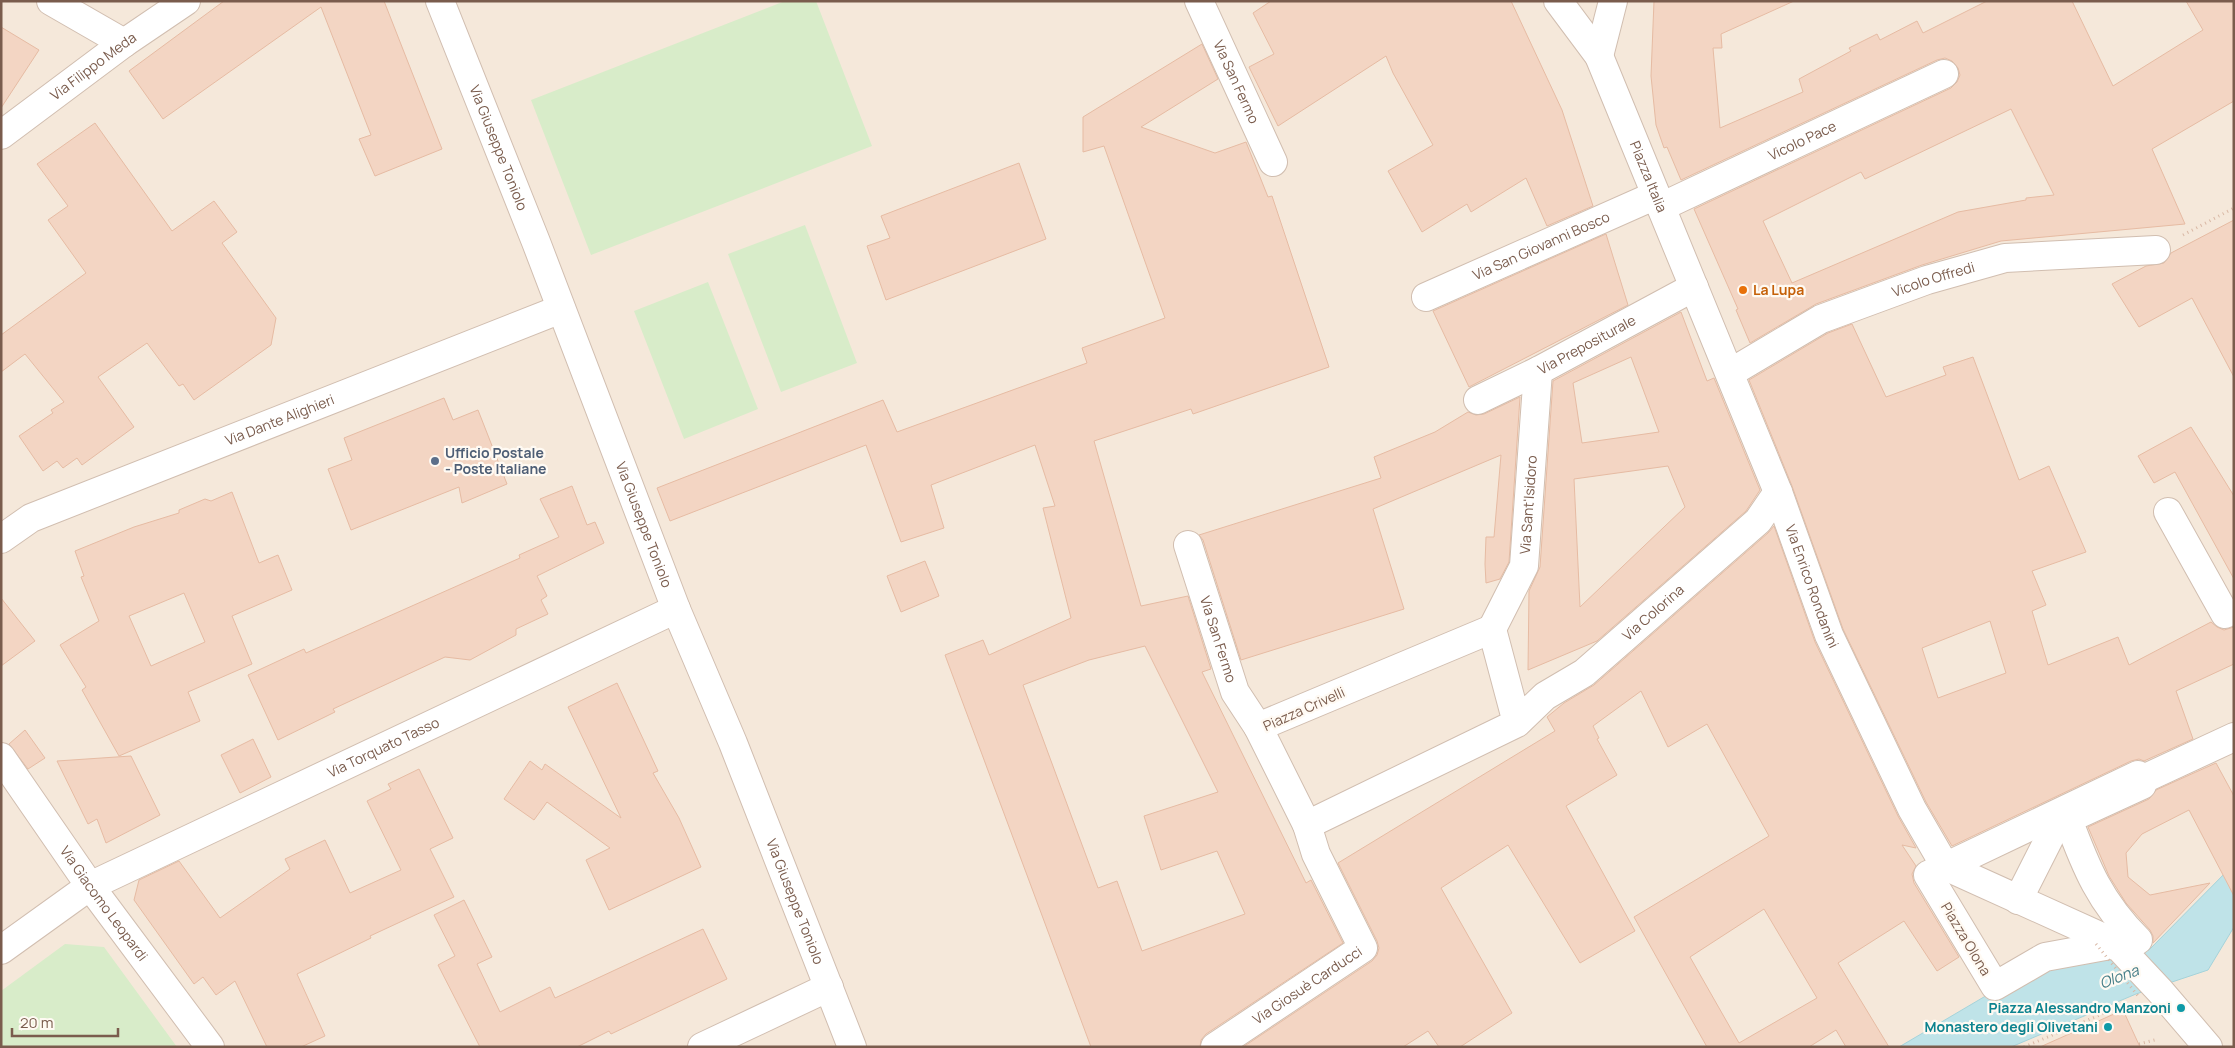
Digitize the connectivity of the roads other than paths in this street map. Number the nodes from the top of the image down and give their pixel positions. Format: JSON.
{"nodes":[{"id":1,"x":51,"y":1,"type":"edge"},
{"id":2,"x":186,"y":1,"type":"edge"},
{"id":3,"x":440,"y":1,"type":"edge"},
{"id":4,"x":1199,"y":1,"type":"edge"},
{"id":5,"x":1558,"y":1,"type":"edge"},
{"id":6,"x":1613,"y":1,"type":"edge"},
{"id":7,"x":124,"y":43,"type":"junction"},
{"id":8,"x":1598,"y":56,"type":"junction"},
{"id":9,"x":1944,"y":74,"type":"dead end"},
{"id":10,"x":1,"y":135,"type":"edge"},
{"id":11,"x":1273,"y":162,"type":"dead end"},
{"id":12,"x":1658,"y":201,"type":"junction"},
{"id":13,"x":2156,"y":250,"type":"road end"},
{"id":14,"x":1696,"y":292,"type":"junction"},
{"id":15,"x":1426,"y":297,"type":"dead end"},
{"id":16,"x":561,"y":310,"type":"junction"},
{"id":17,"x":1538,"y":371,"type":"junction"},
{"id":18,"x":1730,"y":373,"type":"junction"},
{"id":19,"x":1478,"y":400,"type":"dead end"},
{"id":20,"x":1778,"y":492,"type":"junction"},
{"id":21,"x":2168,"y":512,"type":"dead end"},
{"id":22,"x":1,"y":539,"type":"edge"},
{"id":23,"x":1188,"y":545,"type":"dead end"},
{"id":24,"x":676,"y":609,"type":"junction"},
{"id":25,"x":2226,"y":614,"type":"dead end"},
{"id":26,"x":1492,"y":629,"type":"junction"},
{"id":27,"x":1517,"y":723,"type":"junction"},
{"id":28,"x":1258,"y":728,"type":"junction"},
{"id":29,"x":2234,"y":737,"type":"edge"},
{"id":30,"x":1,"y":757,"type":"edge"},
{"id":31,"x":2140,"y":780,"type":"junction"},
{"id":32,"x":1308,"y":825,"type":"junction"},
{"id":33,"x":1945,"y":866,"type":"junction"},
{"id":34,"x":90,"y":886,"type":"junction"},
{"id":35,"x":2018,"y":900,"type":"junction"},
{"id":36,"x":2105,"y":944,"type":"junction"},
{"id":37,"x":1,"y":950,"type":"edge"},
{"id":38,"x":829,"y":986,"type":"junction"},
{"id":39,"x":210,"y":1047,"type":"edge"},
{"id":40,"x":702,"y":1047,"type":"edge"},
{"id":41,"x":852,"y":1047,"type":"edge"},
{"id":42,"x":1215,"y":1047,"type":"edge"},
{"id":43,"x":2208,"y":1047,"type":"edge"}],
"edges":[{"from":1,"to":7,"type":"street"},
{"from":2,"to":7,"type":"street","name":"Via Filippo Meda"},
{"from":3,"to":16,"type":"street","name":"Via Giuseppe Toniolo"},
{"from":4,"to":11,"type":"street","name":"Via San Fermo"},
{"from":5,"to":8,"type":"street","name":"Piazza Italia"},
{"from":6,"to":8,"type":"street"},
{"from":7,"to":10,"type":"street","name":"Via Filippo Meda"},
{"from":8,"to":12,"type":"street","name":"Piazza Italia"},
{"from":9,"to":12,"type":"street","name":"Vicolo Pace"},
{"from":12,"to":14,"type":"street","name":"Piazza Italia"},
{"from":12,"to":15,"type":"street","name":"Via San Giovanni Bosco"},
{"from":13,"to":18,"type":"street","name":"Vicolo Offredi"},
{"from":14,"to":17,"type":"street","name":"Via Prepositurale"},
{"from":14,"to":18,"type":"street","name":"Via Enrico Rondanini"},
{"from":16,"to":22,"type":"street","name":"Via Dante Alighieri"},
{"from":16,"to":24,"type":"street","name":"Via Giuseppe Toniolo"},
{"from":17,"to":19,"type":"street","name":"Via Prepositurale"},
{"from":17,"to":26,"type":"street","name":"Via Sant'Isidoro"},
{"from":18,"to":20,"type":"street","name":"Via Enrico Rondanini"},
{"from":20,"to":27,"type":"street","name":"Via Colorina"},
{"from":20,"to":33,"type":"street","name":"Via Enrico Rondanini"},
{"from":21,"to":25,"type":"street"},
{"from":23,"to":28,"type":"street","name":"Via San Fermo"},
{"from":24,"to":34,"type":"street","name":"Via Torquato Tasso"},
{"from":24,"to":38,"type":"street","name":"Via Giuseppe Toniolo"},
{"from":26,"to":27,"type":"street"},
{"from":26,"to":28,"type":"street","name":"Piazza Crivelli"},
{"from":27,"to":32,"type":"street"},
{"from":28,"to":32,"type":"street","name":"Piazza Crivelli"},
{"from":29,"to":31,"type":"street"},
{"from":30,"to":34,"type":"street","name":"Via Giacomo Leopardi"},
{"from":31,"to":33,"type":"street","name":"Piazza Olona"},
{"from":31,"to":35,"type":"street"},
{"from":31,"to":36,"type":"street","name":"Piazza Olona"},
{"from":32,"to":42,"type":"street","name":"Via Giosuè Carducci"},
{"from":33,"to":35,"type":"street"},
{"from":33,"to":36,"type":"street","name":"Piazza Olona"},
{"from":34,"to":37,"type":"street","name":"Via Torquato Tasso"},
{"from":34,"to":39,"type":"street","name":"Via Giacomo Leopardi"},
{"from":35,"to":36,"type":"street"},
{"from":36,"to":43,"type":"street"},
{"from":38,"to":40,"type":"street"},
{"from":38,"to":41,"type":"street","name":"Via Giuseppe Toniolo"}]}
